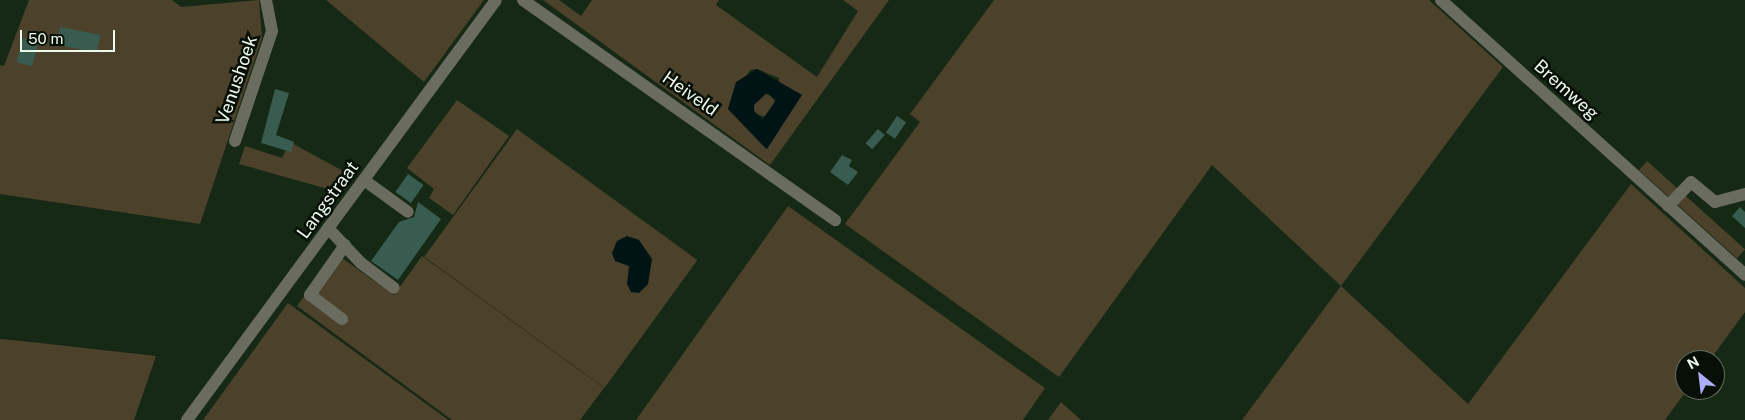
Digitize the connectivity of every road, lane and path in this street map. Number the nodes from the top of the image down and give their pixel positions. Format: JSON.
{"nodes":[{"id":1,"x":266,"y":0,"type":"edge"},
{"id":2,"x":496,"y":0,"type":"edge"},
{"id":3,"x":523,"y":0,"type":"edge"},
{"id":4,"x":1440,"y":0,"type":"edge"},
{"id":5,"x":235,"y":141,"type":"dead end"},
{"id":6,"x":364,"y":180,"type":"junction"},
{"id":7,"x":1745,"y":194,"type":"edge"},
{"id":8,"x":1668,"y":206,"type":"junction"},
{"id":9,"x":408,"y":212,"type":"dead end"},
{"id":10,"x":835,"y":220,"type":"dead end"},
{"id":11,"x":328,"y":228,"type":"junction"},
{"id":12,"x":344,"y":245,"type":"junction"},
{"id":13,"x":1745,"y":275,"type":"edge"},
{"id":14,"x":394,"y":288,"type":"dead end"},
{"id":15,"x":342,"y":319,"type":"dead end"},
{"id":16,"x":187,"y":420,"type":"edge"}],
"edges":[{"from":1,"to":5,"type":"street","name":"Venushoek"},
{"from":2,"to":6,"type":"street","name":"Langstraat"},
{"from":3,"to":10,"type":"street","name":"Heiveld"},
{"from":4,"to":8,"type":"street","name":"Bremweg"},
{"from":6,"to":9,"type":"street"},
{"from":6,"to":11,"type":"street","name":"Langstraat"},
{"from":7,"to":8,"type":"street"},
{"from":8,"to":13,"type":"street","name":"Bremweg"},
{"from":11,"to":12,"type":"street"},
{"from":11,"to":16,"type":"street","name":"Langstraat"},
{"from":12,"to":14,"type":"street"},
{"from":12,"to":15,"type":"street"}]}
